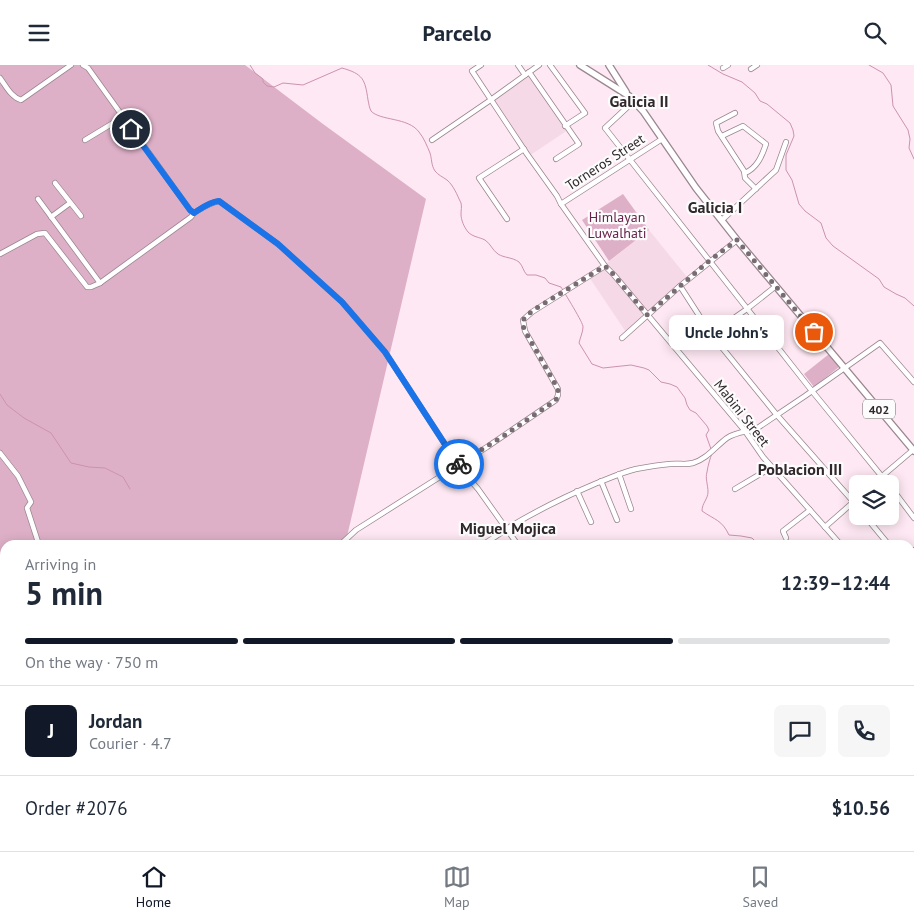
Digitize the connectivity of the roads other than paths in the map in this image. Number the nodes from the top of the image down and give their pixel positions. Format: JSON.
{"nodes":[{"id":1,"x":71,"y":65,"type":"edge"},
{"id":2,"x":83,"y":65,"type":"edge"},
{"id":3,"x":481,"y":65,"type":"edge"},
{"id":4,"x":518,"y":65,"type":"edge"},
{"id":5,"x":539,"y":65,"type":"edge"},
{"id":6,"x":550,"y":65,"type":"edge"},
{"id":7,"x":580,"y":65,"type":"edge"},
{"id":8,"x":609,"y":65,"type":"edge"},
{"id":9,"x":757,"y":65,"type":"edge"},
{"id":10,"x":751,"y":69,"type":"dead end"},
{"id":11,"x":527,"y":73,"type":"junction"},
{"id":12,"x":0,"y":78,"type":"edge"},
{"id":13,"x":618,"y":80,"type":"junction"},
{"id":14,"x":611,"y":85,"type":"junction"},
{"id":15,"x":629,"y":96,"type":"junction"},
{"id":16,"x":492,"y":99,"type":"junction"},
{"id":17,"x":634,"y":101,"type":"junction"},
{"id":18,"x":734,"y":113,"type":"dead end"},
{"id":19,"x":122,"y":117,"type":"junction"},
{"id":20,"x":565,"y":126,"type":"junction"},
{"id":21,"x":722,"y":136,"type":"junction"},
{"id":22,"x":662,"y":139,"type":"junction"},
{"id":23,"x":432,"y":140,"type":"dead end"},
{"id":24,"x":85,"y":141,"type":"dead end"},
{"id":25,"x":786,"y":142,"type":"dead end"},
{"id":26,"x":525,"y":152,"type":"junction"},
{"id":27,"x":556,"y":159,"type":"dead end"},
{"id":28,"x":629,"y":160,"type":"junction"},
{"id":29,"x":745,"y":173,"type":"junction"},
{"id":30,"x":55,"y":183,"type":"dead end"},
{"id":31,"x":756,"y":189,"type":"junction"},
{"id":32,"x":38,"y":199,"type":"dead end"},
{"id":33,"x":70,"y":203,"type":"junction"},
{"id":34,"x":561,"y":204,"type":"junction"},
{"id":35,"x":194,"y":213,"type":"junction"},
{"id":36,"x":81,"y":216,"type":"dead end"},
{"id":37,"x":51,"y":217,"type":"junction"},
{"id":38,"x":507,"y":219,"type":"dead end"},
{"id":39,"x":722,"y":220,"type":"junction"},
{"id":40,"x":737,"y":240,"type":"junction"},
{"id":41,"x":0,"y":254,"type":"edge"},
{"id":42,"x":709,"y":261,"type":"junction"},
{"id":43,"x":605,"y":266,"type":"junction"},
{"id":44,"x":100,"y":283,"type":"junction"},
{"id":45,"x":680,"y":286,"type":"junction"},
{"id":46,"x":776,"y":286,"type":"junction"},
{"id":47,"x":747,"y":309,"type":"junction"},
{"id":48,"x":647,"y":315,"type":"junction"},
{"id":49,"x":712,"y":334,"type":"junction"},
{"id":50,"x":622,"y":338,"type":"dead end"},
{"id":51,"x":844,"y":368,"type":"junction"},
{"id":52,"x":914,"y":382,"type":"edge"},
{"id":53,"x":812,"y":391,"type":"junction"},
{"id":54,"x":776,"y":414,"type":"junction"},
{"id":55,"x":745,"y":431,"type":"junction"},
{"id":56,"x":914,"y":450,"type":"edge"},
{"id":57,"x":0,"y":453,"type":"edge"},
{"id":58,"x":457,"y":465,"type":"junction"},
{"id":59,"x":772,"y":467,"type":"junction"},
{"id":60,"x":620,"y":474,"type":"junction"},
{"id":61,"x":882,"y":475,"type":"joint"},
{"id":62,"x":601,"y":481,"type":"junction"},
{"id":63,"x":736,"y":489,"type":"dead end"},
{"id":64,"x":577,"y":491,"type":"junction"},
{"id":65,"x":849,"y":497,"type":"edge"},
{"id":66,"x":899,"y":498,"type":"edge"},
{"id":67,"x":849,"y":506,"type":"edge"},
{"id":68,"x":631,"y":509,"type":"dead end"},
{"id":69,"x":810,"y":510,"type":"junction"},
{"id":70,"x":914,"y":518,"type":"edge"},
{"id":71,"x":617,"y":520,"type":"dead end"},
{"id":72,"x":591,"y":521,"type":"dead end"},
{"id":73,"x":872,"y":525,"type":"edge"},
{"id":74,"x":825,"y":527,"type":"junction"},
{"id":75,"x":507,"y":529,"type":"junction"},
{"id":76,"x":786,"y":538,"type":"dead end"},
{"id":77,"x":37,"y":540,"type":"edge"},
{"id":78,"x":345,"y":540,"type":"edge"},
{"id":79,"x":490,"y":540,"type":"edge"},
{"id":80,"x":515,"y":540,"type":"edge"},
{"id":81,"x":837,"y":540,"type":"edge"},
{"id":82,"x":885,"y":540,"type":"edge"}],
"edges":[{"from":1,"to":12,"type":"street"},
{"from":2,"to":19,"type":"street"},
{"from":3,"to":16,"type":"street","name":"Torneros Street"},
{"from":4,"to":11,"type":"street"},
{"from":5,"to":11,"type":"street"},
{"from":6,"to":20,"type":"street"},
{"from":7,"to":14,"type":"main road","number":"402"},
{"from":8,"to":13,"type":"main road"},
{"from":9,"to":10,"type":"street"},
{"from":11,"to":16,"type":"street"},
{"from":11,"to":20,"type":"street"},
{"from":13,"to":14,"type":"main road"},
{"from":13,"to":15,"type":"main road"},
{"from":14,"to":15,"type":"main road","number":"402"},
{"from":15,"to":17,"type":"main road","number":"402"},
{"from":16,"to":23,"type":"street"},
{"from":16,"to":26,"type":"street","name":"Torneros Street"},
{"from":17,"to":22,"type":"main road","number":"402"},
{"from":17,"to":28,"type":"street"},
{"from":18,"to":21,"type":"street"},
{"from":19,"to":24,"type":"street"},
{"from":19,"to":35,"type":"street"},
{"from":20,"to":27,"type":"street"},
{"from":21,"to":29,"type":"street"},
{"from":21,"to":29,"type":"street"},
{"from":22,"to":28,"type":"street","name":"Torneros Street"},
{"from":22,"to":39,"type":"main road","number":"402"},
{"from":25,"to":31,"type":"street"},
{"from":26,"to":34,"type":"street","name":"Torneros Street"},
{"from":26,"to":38,"type":"street"},
{"from":28,"to":34,"type":"street","name":"Torneros Street"},
{"from":28,"to":42,"type":"street"},
{"from":29,"to":31,"type":"street"},
{"from":30,"to":33,"type":"street"},
{"from":31,"to":39,"type":"street"},
{"from":32,"to":37,"type":"street"},
{"from":33,"to":36,"type":"street"},
{"from":33,"to":37,"type":"street"},
{"from":34,"to":43,"type":"street","name":"Mabini Street"},
{"from":35,"to":44,"type":"street"},
{"from":35,"to":58,"type":"street"},
{"from":37,"to":44,"type":"street"},
{"from":39,"to":40,"type":"main road","number":"402"},
{"from":40,"to":42,"type":"street"},
{"from":40,"to":46,"type":"main road","number":"402"},
{"from":41,"to":44,"type":"street"},
{"from":42,"to":45,"type":"street"},
{"from":42,"to":47,"type":"street"},
{"from":43,"to":48,"type":"street","name":"Mabini Street"},
{"from":43,"to":58,"type":"street"},
{"from":45,"to":48,"type":"street"},
{"from":45,"to":49,"type":"street"},
{"from":46,"to":47,"type":"street"},
{"from":46,"to":51,"type":"main road","number":"402"},
{"from":47,"to":49,"type":"street"},
{"from":47,"to":53,"type":"street"},
{"from":48,"to":50,"type":"street"},
{"from":48,"to":55,"type":"street","name":"Mabini Street"},
{"from":49,"to":54,"type":"street"},
{"from":51,"to":52,"type":"street"},
{"from":51,"to":53,"type":"street"},
{"from":51,"to":56,"type":"main road","number":"402"},
{"from":53,"to":54,"type":"street"},
{"from":53,"to":61,"type":"street"},
{"from":54,"to":55,"type":"street"},
{"from":54,"to":65,"type":"street"},
{"from":55,"to":59,"type":"street","name":"Mabini Street"},
{"from":55,"to":60,"type":"street"},
{"from":56,"to":61,"type":"street"},
{"from":57,"to":77,"type":"street"},
{"from":58,"to":75,"type":"street"},
{"from":58,"to":78,"type":"street"},
{"from":59,"to":63,"type":"street"},
{"from":59,"to":69,"type":"street","name":"Mabini Street"},
{"from":60,"to":62,"type":"street"},
{"from":60,"to":68,"type":"street"},
{"from":62,"to":64,"type":"street"},
{"from":62,"to":71,"type":"street"},
{"from":64,"to":72,"type":"street"},
{"from":64,"to":75,"type":"street"},
{"from":66,"to":70,"type":"street"},
{"from":67,"to":74,"type":"street"},
{"from":69,"to":74,"type":"street","name":"Mabini Street"},
{"from":69,"to":76,"type":"street"},
{"from":73,"to":82,"type":"street"},
{"from":74,"to":81,"type":"street","name":"Mabini Street"},
{"from":75,"to":79,"type":"street"},
{"from":75,"to":80,"type":"street"}]}
